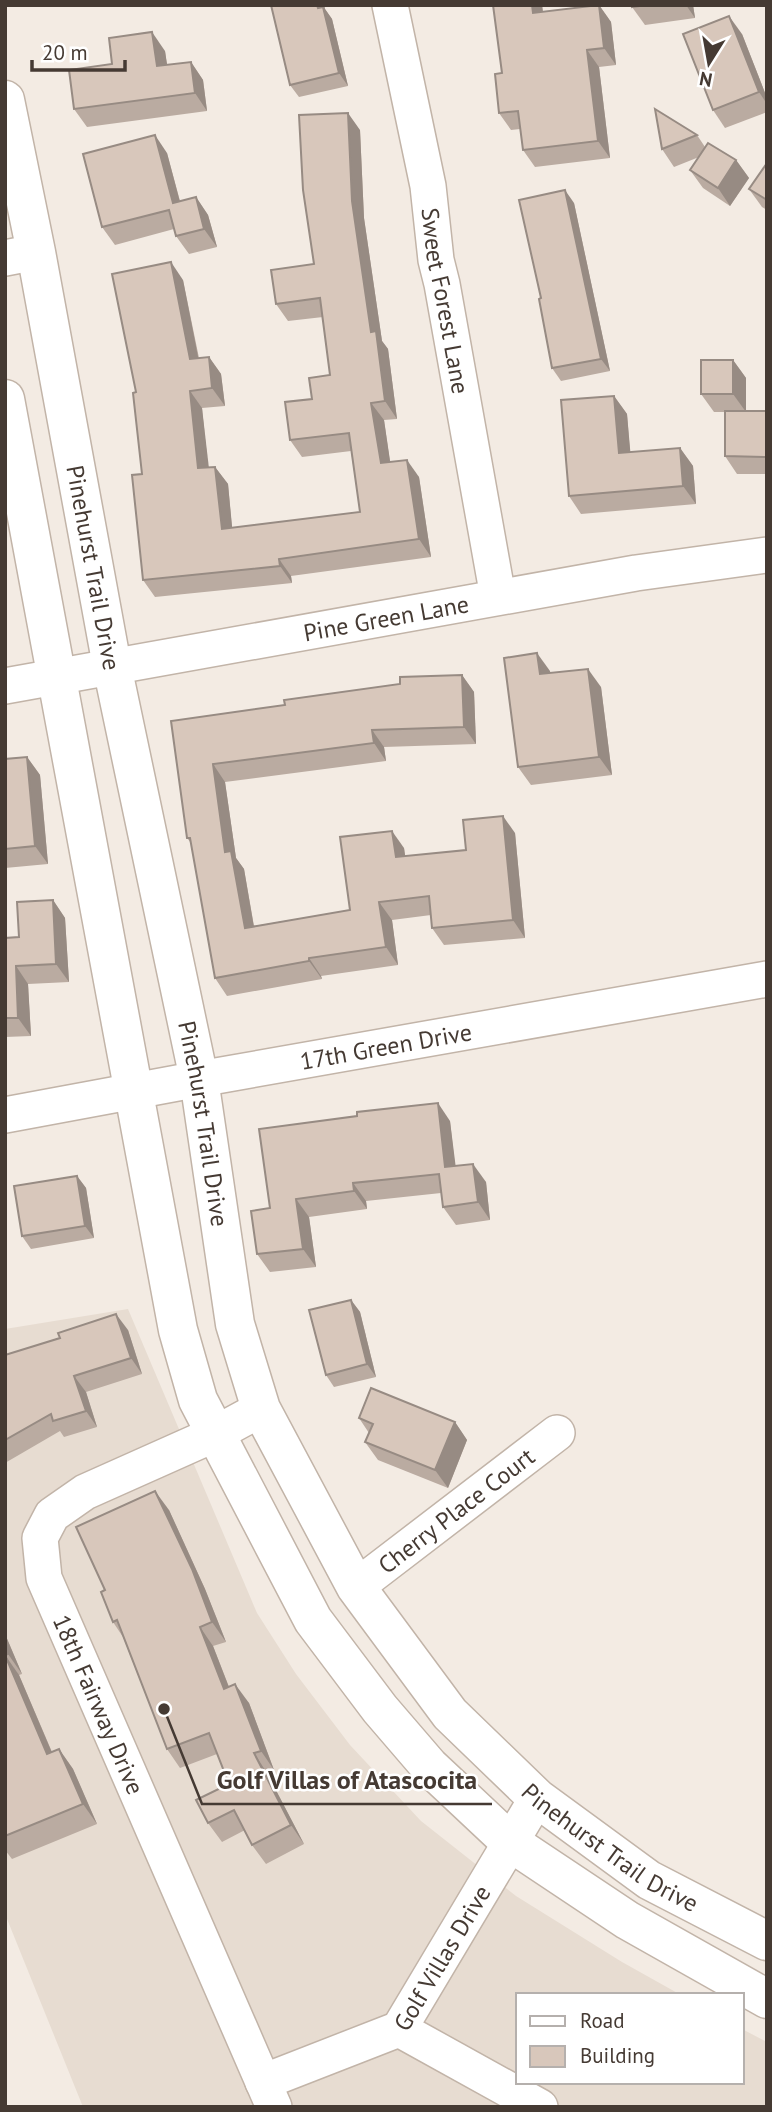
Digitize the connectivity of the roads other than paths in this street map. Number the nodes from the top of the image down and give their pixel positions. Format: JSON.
{"nodes":[{"id":1,"x":390,"y":5,"type":"edge"},
{"id":2,"x":5,"y":100,"type":"edge"},
{"id":3,"x":21,"y":255,"type":"edge"},
{"id":4,"x":5,"y":399,"type":"edge"},
{"id":5,"x":767,"y":555,"type":"edge"},
{"id":6,"x":498,"y":597,"type":"junction"},
{"id":7,"x":112,"y":666,"type":"junction"},
{"id":8,"x":56,"y":677,"type":"junction"},
{"id":9,"x":5,"y":686,"type":"edge"},
{"id":10,"x":767,"y":979,"type":"edge"},
{"id":11,"x":199,"y":1079,"type":"junction"},
{"id":12,"x":133,"y":1093,"type":"junction"},
{"id":13,"x":5,"y":1115,"type":"edge"},
{"id":14,"x":261,"y":1409,"type":"junction"},
{"id":15,"x":557,"y":1433,"type":"dead end"},
{"id":16,"x":215,"y":1434,"type":"junction"},
{"id":17,"x":355,"y":1587,"type":"junction"},
{"id":18,"x":537,"y":1798,"type":"junction"},
{"id":19,"x":510,"y":1842,"type":"junction"},
{"id":20,"x":767,"y":1941,"type":"edge"},
{"id":21,"x":767,"y":1999,"type":"edge"},
{"id":22,"x":399,"y":2029,"type":"junction"},
{"id":23,"x":269,"y":2095,"type":"edge"},
{"id":24,"x":540,"y":2107,"type":"edge"}],
"edges":[{"from":1,"to":6,"type":"street","name":"Sweet Forest Lane"},
{"from":2,"to":3,"type":"street","name":"Pinehurst Trail Drive"},
{"from":3,"to":7,"type":"street","name":"Pinehurst Trail Drive"},
{"from":4,"to":8,"type":"street","name":"Pinehurst Trail Drive"},
{"from":5,"to":6,"type":"street","name":"Pine Green Lane"},
{"from":6,"to":7,"type":"street","name":"Pine Green Lane"},
{"from":7,"to":8,"type":"street","name":"Pine Green Lane"},
{"from":7,"to":11,"type":"street","name":"Pinehurst Trail Drive"},
{"from":8,"to":9,"type":"street","name":"Pine Green Lane"},
{"from":8,"to":12,"type":"street","name":"Pinehurst Trail Drive"},
{"from":10,"to":11,"type":"street","name":"17th Green Drive"},
{"from":11,"to":12,"type":"street","name":"17th Green Drive"},
{"from":11,"to":14,"type":"street","name":"Pinehurst Trail Drive"},
{"from":12,"to":13,"type":"street","name":"17th Green Drive"},
{"from":12,"to":16,"type":"street","name":"Pinehurst Trail Drive"},
{"from":14,"to":16,"type":"street","name":"18th Fairway Drive"},
{"from":14,"to":17,"type":"street","name":"Pinehurst Trail Drive"},
{"from":15,"to":17,"type":"street","name":"Cherry Place Court"},
{"from":16,"to":19,"type":"street","name":"Pinehurst Trail Drive"},
{"from":16,"to":23,"type":"street","name":"18th Fairway Drive"},
{"from":17,"to":18,"type":"street","name":"Pinehurst Trail Drive"},
{"from":18,"to":19,"type":"street","name":"Golf Villas Drive"},
{"from":18,"to":20,"type":"street","name":"Pinehurst Trail Drive"},
{"from":19,"to":21,"type":"street","name":"Pinehurst Trail Drive"},
{"from":19,"to":22,"type":"street","name":"Golf Villas Drive"},
{"from":22,"to":23,"type":"street","name":"Golf Villas Drive"},
{"from":22,"to":24,"type":"street"}]}
